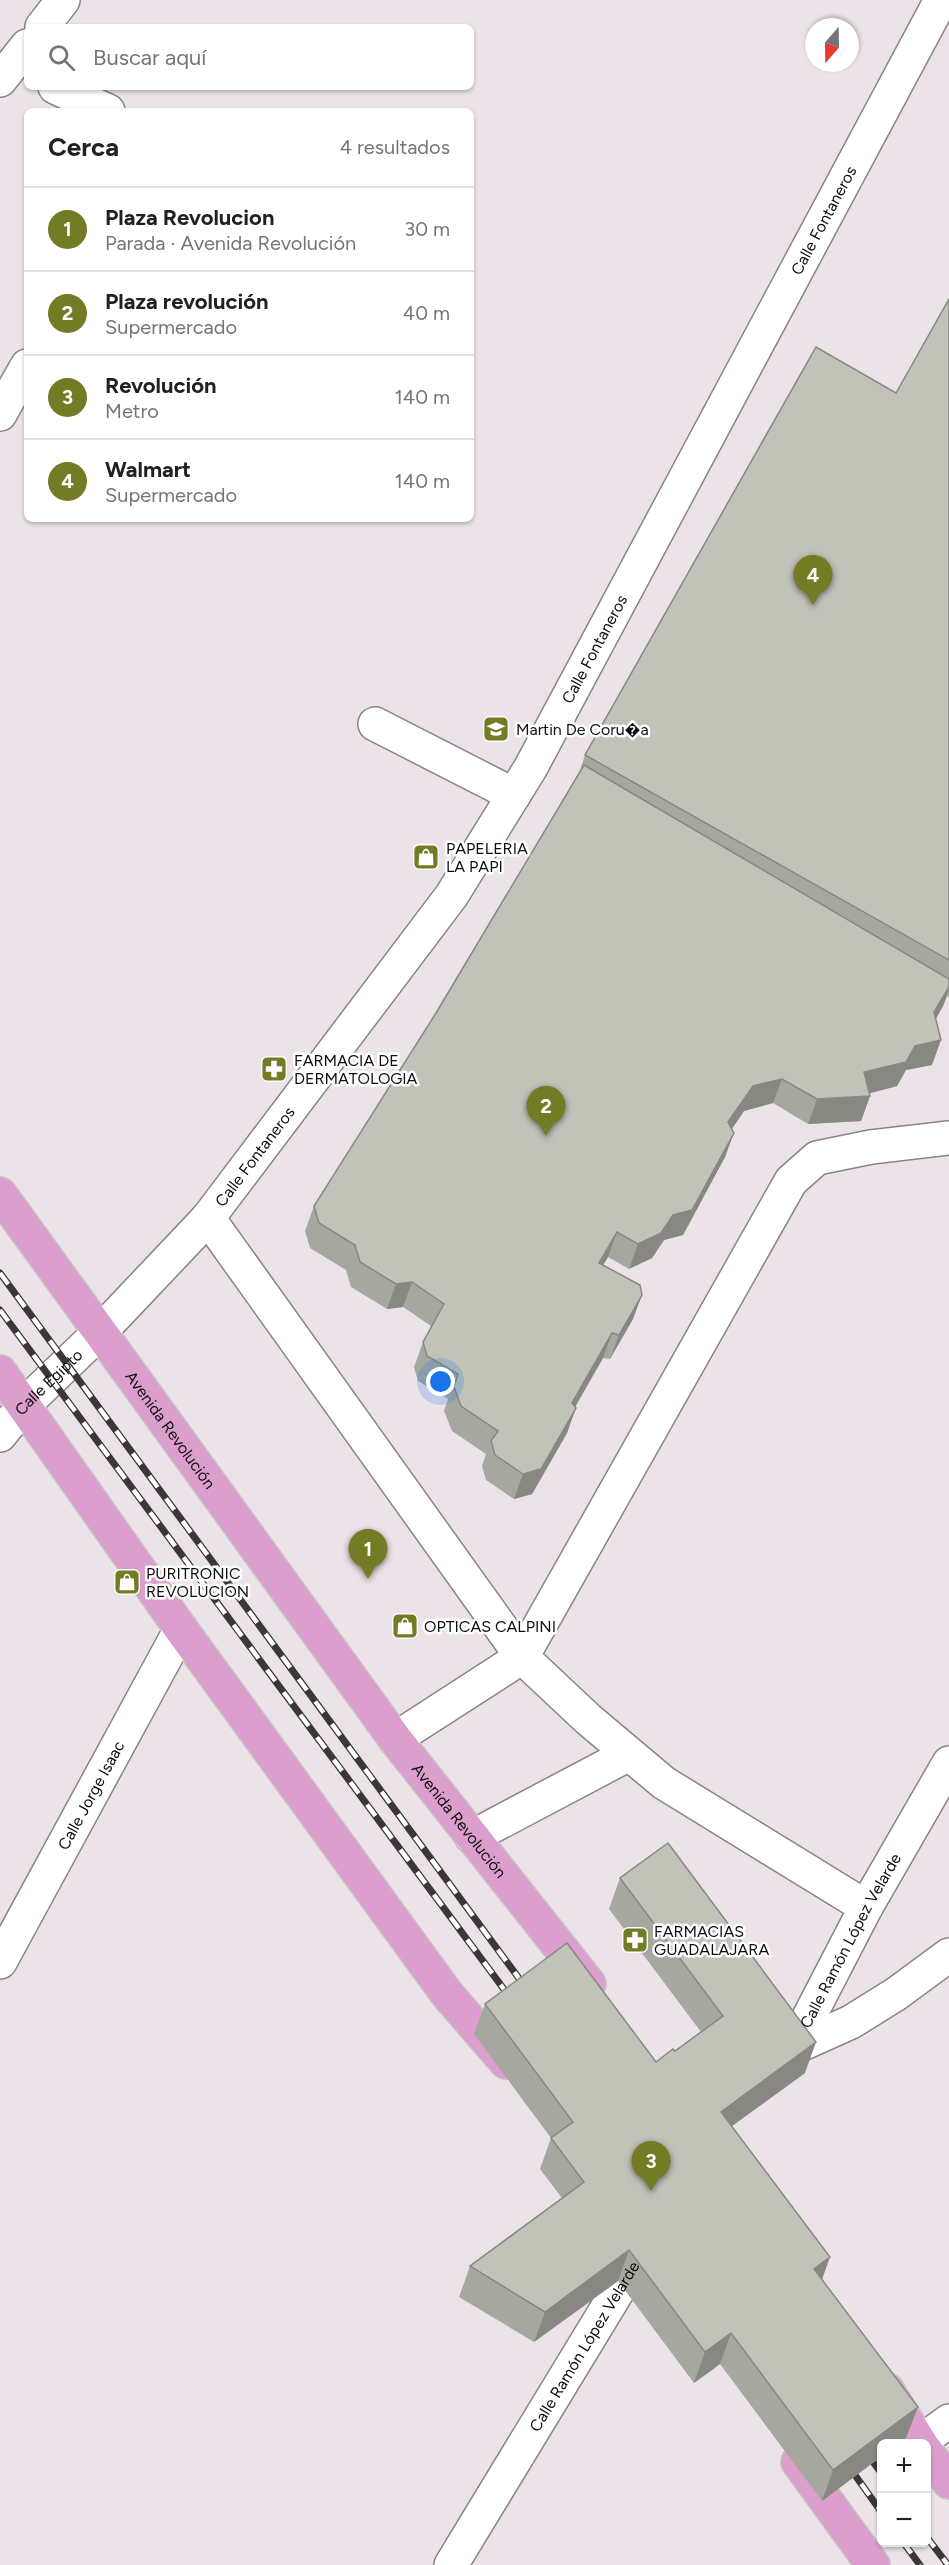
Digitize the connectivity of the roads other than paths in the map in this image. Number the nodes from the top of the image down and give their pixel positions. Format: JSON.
{"nodes":[{"id":1,"x":63,"y":0,"type":"edge"},
{"id":2,"x":941,"y":0,"type":"edge"},
{"id":3,"x":44,"y":24,"type":"edge"},
{"id":4,"x":62,"y":90,"type":"edge"},
{"id":5,"x":101,"y":108,"type":"edge"},
{"id":6,"x":24,"y":371,"type":"edge"},
{"id":7,"x":0,"y":414,"type":"edge"},
{"id":8,"x":375,"y":724,"type":"dead end"},
{"id":9,"x":514,"y":795,"type":"junction"},
{"id":10,"x":949,"y":1138,"type":"edge"},
{"id":11,"x":0,"y":1194,"type":"edge"},
{"id":12,"x":208,"y":1218,"type":"junction"},
{"id":13,"x":101,"y":1331,"type":"junction"},
{"id":14,"x":0,"y":1372,"type":"edge"},
{"id":15,"x":25,"y":1404,"type":"junction"},
{"id":16,"x":0,"y":1435,"type":"edge"},
{"id":17,"x":181,"y":1629,"type":"junction"},
{"id":18,"x":522,"y":1657,"type":"junction"},
{"id":19,"x":395,"y":1739,"type":"junction"},
{"id":20,"x":629,"y":1754,"type":"junction"},
{"id":21,"x":949,"y":1763,"type":"edge"},
{"id":22,"x":472,"y":1837,"type":"junction"},
{"id":23,"x":866,"y":1907,"type":"junction"},
{"id":24,"x":949,"y":1955,"type":"edge"},
{"id":25,"x":0,"y":1962,"type":"edge"},
{"id":26,"x":609,"y":2008,"type":"edge"},
{"id":27,"x":793,"y":2048,"type":"junction"},
{"id":28,"x":526,"y":2084,"type":"edge"},
{"id":29,"x":759,"y":2088,"type":"edge"},
{"id":30,"x":623,"y":2219,"type":"edge"},
{"id":31,"x":664,"y":2220,"type":"edge"},
{"id":32,"x":643,"y":2248,"type":"junction"},
{"id":33,"x":664,"y":2277,"type":"edge"},
{"id":34,"x":868,"y":2362,"type":"edge"},
{"id":35,"x":949,"y":2421,"type":"edge"},
{"id":36,"x":918,"y":2439,"type":"edge"},
{"id":37,"x":930,"y":2439,"type":"edge"},
{"id":38,"x":782,"y":2440,"type":"dead end"},
{"id":39,"x":931,"y":2457,"type":"edge"},
{"id":40,"x":949,"y":2482,"type":"edge"},
{"id":41,"x":458,"y":2561,"type":"edge"},
{"id":42,"x":873,"y":2565,"type":"edge"}],
"edges":[{"from":1,"to":3,"type":"street"},
{"from":2,"to":9,"type":"street","name":"Calle Fontaneros"},
{"from":4,"to":5,"type":"street"},
{"from":6,"to":7,"type":"street"},
{"from":8,"to":9,"type":"street"},
{"from":9,"to":12,"type":"street","name":"Calle Fontaneros"},
{"from":10,"to":18,"type":"street"},
{"from":11,"to":13,"type":"main road","name":"Avenida Revolución"},
{"from":12,"to":13,"type":"street","name":"Calle Fontaneros"},
{"from":12,"to":18,"type":"street"},
{"from":13,"to":15,"type":"street","name":"Calle Egipto"},
{"from":13,"to":19,"type":"main road","name":"Avenida Revolución"},
{"from":14,"to":15,"type":"main road"},
{"from":15,"to":16,"type":"street","name":"Calle Egipto"},
{"from":15,"to":17,"type":"main road"},
{"from":17,"to":25,"type":"street","name":"Calle Jorge Isaac"},
{"from":17,"to":28,"type":"main road"},
{"from":18,"to":19,"type":"street"},
{"from":18,"to":20,"type":"street"},
{"from":19,"to":22,"type":"main road","name":"Avenida Revolución"},
{"from":20,"to":22,"type":"street"},
{"from":20,"to":23,"type":"street"},
{"from":21,"to":23,"type":"street","name":"Calle Ramón López Velarde"},
{"from":22,"to":26,"type":"main road","name":"Avenida Revolución"},
{"from":23,"to":27,"type":"street","name":"Calle Ramón López Velarde"},
{"from":24,"to":27,"type":"street"},
{"from":27,"to":29,"type":"street","name":"Calle Ramón López Velarde"},
{"from":30,"to":32,"type":"main road"},
{"from":31,"to":32,"type":"street","name":"Calle Ramón López Velarde"},
{"from":32,"to":33,"type":"main road"},
{"from":32,"to":41,"type":"street","name":"Calle Ramón López Velarde"},
{"from":34,"to":36,"type":"main road"},
{"from":35,"to":37,"type":"street"},
{"from":38,"to":42,"type":"main road"},
{"from":39,"to":40,"type":"main road"}]}
